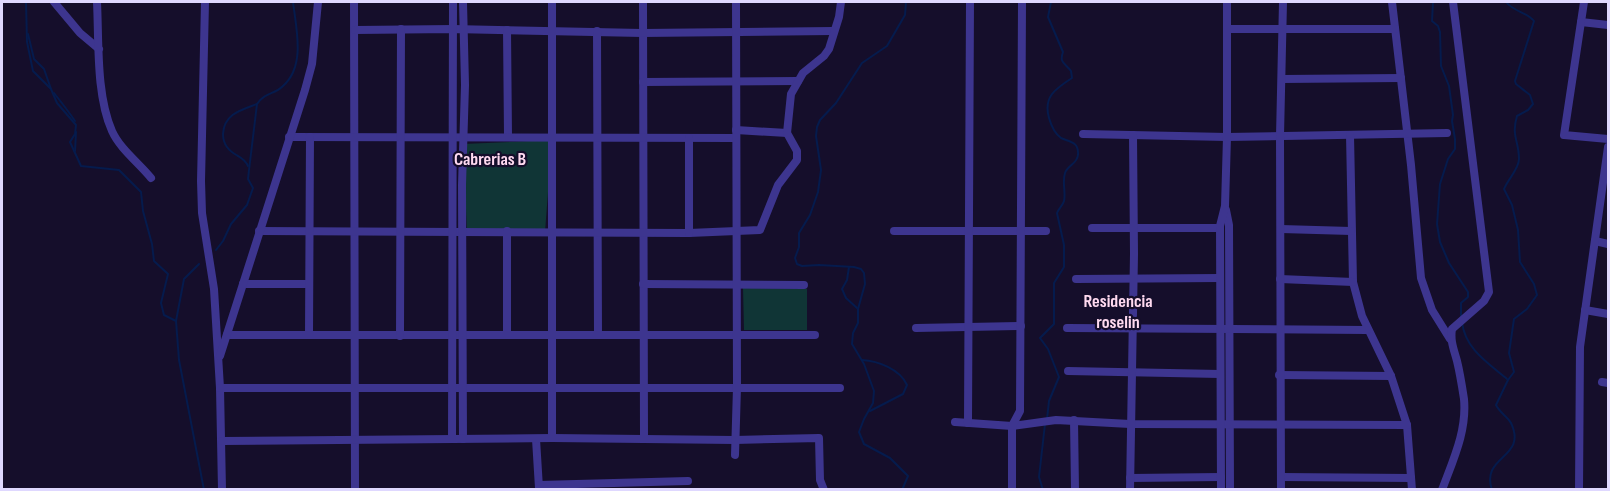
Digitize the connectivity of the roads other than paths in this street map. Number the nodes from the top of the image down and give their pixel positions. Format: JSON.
{"nodes":[{"id":1,"x":54,"y":2,"type":"edge"},
{"id":2,"x":97,"y":2,"type":"edge"},
{"id":3,"x":205,"y":2,"type":"edge"},
{"id":4,"x":318,"y":2,"type":"edge"},
{"id":5,"x":354,"y":2,"type":"edge"},
{"id":6,"x":453,"y":2,"type":"edge"},
{"id":7,"x":463,"y":2,"type":"edge"},
{"id":8,"x":552,"y":2,"type":"edge"},
{"id":9,"x":643,"y":2,"type":"edge"},
{"id":10,"x":736,"y":2,"type":"edge"},
{"id":11,"x":842,"y":2,"type":"edge"},
{"id":12,"x":970,"y":2,"type":"edge"},
{"id":13,"x":1022,"y":2,"type":"edge"},
{"id":14,"x":1227,"y":2,"type":"edge"},
{"id":15,"x":1283,"y":2,"type":"edge"},
{"id":16,"x":1392,"y":2,"type":"edge"},
{"id":17,"x":1453,"y":2,"type":"edge"},
{"id":18,"x":1584,"y":2,"type":"edge"},
{"id":19,"x":1581,"y":22,"type":"junction"},
{"id":20,"x":1608,"y":25,"type":"edge"},
{"id":21,"x":401,"y":29,"type":"junction"},
{"id":22,"x":453,"y":29,"type":"junction"},
{"id":23,"x":463,"y":29,"type":"junction"},
{"id":24,"x":1227,"y":29,"type":"junction"},
{"id":25,"x":1283,"y":29,"type":"junction"},
{"id":26,"x":1395,"y":29,"type":"junction"},
{"id":27,"x":355,"y":30,"type":"junction"},
{"id":28,"x":507,"y":30,"type":"junction"},
{"id":29,"x":552,"y":30,"type":"junction"},
{"id":30,"x":597,"y":31,"type":"junction"},
{"id":31,"x":736,"y":31,"type":"junction"},
{"id":32,"x":833,"y":31,"type":"junction"},
{"id":33,"x":642,"y":33,"type":"junction"},
{"id":34,"x":99,"y":49,"type":"junction"},
{"id":35,"x":1401,"y":78,"type":"junction"},
{"id":36,"x":1282,"y":79,"type":"junction"},
{"id":37,"x":736,"y":81,"type":"junction"},
{"id":38,"x":798,"y":81,"type":"junction"},
{"id":39,"x":643,"y":82,"type":"junction"},
{"id":40,"x":787,"y":133,"type":"junction"},
{"id":41,"x":1447,"y":133,"type":"dead end"},
{"id":42,"x":736,"y":134,"type":"junction"},
{"id":43,"x":1083,"y":134,"type":"dead end"},
{"id":44,"x":1407,"y":134,"type":"junction"},
{"id":45,"x":1133,"y":135,"type":"junction"},
{"id":46,"x":1350,"y":135,"type":"junction"},
{"id":47,"x":453,"y":136,"type":"junction"},
{"id":48,"x":508,"y":136,"type":"junction"},
{"id":49,"x":552,"y":136,"type":"junction"},
{"id":50,"x":598,"y":136,"type":"junction"},
{"id":51,"x":1280,"y":136,"type":"junction"},
{"id":52,"x":289,"y":137,"type":"junction"},
{"id":53,"x":310,"y":137,"type":"junction"},
{"id":54,"x":400,"y":137,"type":"junction"},
{"id":55,"x":463,"y":137,"type":"junction"},
{"id":56,"x":1227,"y":137,"type":"junction"},
{"id":57,"x":354,"y":138,"type":"junction"},
{"id":58,"x":644,"y":138,"type":"junction"},
{"id":59,"x":689,"y":138,"type":"junction"},
{"id":60,"x":1608,"y":139,"type":"edge"},
{"id":61,"x":1608,"y":147,"type":"edge"},
{"id":62,"x":1608,"y":157,"type":"edge"},
{"id":63,"x":151,"y":178,"type":"dead end"},
{"id":64,"x":1225,"y":206,"type":"junction"},
{"id":65,"x":1092,"y":228,"type":"dead end"},
{"id":66,"x":1134,"y":228,"type":"junction"},
{"id":67,"x":1220,"y":228,"type":"junction"},
{"id":68,"x":1281,"y":229,"type":"junction"},
{"id":69,"x":309,"y":230,"type":"junction"},
{"id":70,"x":260,"y":231,"type":"junction"},
{"id":71,"x":354,"y":231,"type":"junction"},
{"id":72,"x":453,"y":231,"type":"junction"},
{"id":73,"x":462,"y":231,"type":"junction"},
{"id":74,"x":507,"y":231,"type":"junction"},
{"id":75,"x":599,"y":231,"type":"junction"},
{"id":76,"x":736,"y":231,"type":"junction"},
{"id":77,"x":894,"y":231,"type":"dead end"},
{"id":78,"x":968,"y":231,"type":"junction"},
{"id":79,"x":1022,"y":231,"type":"junction"},
{"id":80,"x":1046,"y":231,"type":"dead end"},
{"id":81,"x":1351,"y":231,"type":"junction"},
{"id":82,"x":401,"y":232,"type":"junction"},
{"id":83,"x":553,"y":232,"type":"junction"},
{"id":84,"x":643,"y":232,"type":"junction"},
{"id":85,"x":688,"y":233,"type":"junction"},
{"id":86,"x":1595,"y":241,"type":"junction"},
{"id":87,"x":1608,"y":244,"type":"edge"},
{"id":88,"x":1220,"y":278,"type":"junction"},
{"id":89,"x":1076,"y":279,"type":"dead end"},
{"id":90,"x":1134,"y":279,"type":"junction"},
{"id":91,"x":1280,"y":279,"type":"junction"},
{"id":92,"x":1353,"y":282,"type":"junction"},
{"id":93,"x":243,"y":284,"type":"junction"},
{"id":94,"x":309,"y":284,"type":"junction"},
{"id":95,"x":643,"y":284,"type":"junction"},
{"id":96,"x":736,"y":284,"type":"junction"},
{"id":97,"x":804,"y":285,"type":"dead end"},
{"id":98,"x":1585,"y":310,"type":"junction"},
{"id":99,"x":1608,"y":314,"type":"edge"},
{"id":100,"x":1021,"y":326,"type":"junction"},
{"id":101,"x":968,"y":327,"type":"junction"},
{"id":102,"x":916,"y":328,"type":"dead end"},
{"id":103,"x":1067,"y":328,"type":"dead end"},
{"id":104,"x":1132,"y":328,"type":"junction"},
{"id":105,"x":1221,"y":329,"type":"junction"},
{"id":106,"x":1230,"y":329,"type":"junction"},
{"id":107,"x":1280,"y":330,"type":"junction"},
{"id":108,"x":1367,"y":330,"type":"junction"},
{"id":109,"x":309,"y":334,"type":"junction"},
{"id":110,"x":227,"y":335,"type":"junction"},
{"id":111,"x":354,"y":335,"type":"junction"},
{"id":112,"x":507,"y":335,"type":"junction"},
{"id":113,"x":554,"y":335,"type":"junction"},
{"id":114,"x":598,"y":335,"type":"junction"},
{"id":115,"x":815,"y":335,"type":"dead end"},
{"id":116,"x":400,"y":336,"type":"junction"},
{"id":117,"x":452,"y":336,"type":"junction"},
{"id":118,"x":462,"y":336,"type":"junction"},
{"id":119,"x":644,"y":336,"type":"junction"},
{"id":120,"x":736,"y":336,"type":"junction"},
{"id":121,"x":1451,"y":340,"type":"junction"},
{"id":122,"x":218,"y":360,"type":"junction"},
{"id":123,"x":1068,"y":371,"type":"dead end"},
{"id":124,"x":1131,"y":372,"type":"junction"},
{"id":125,"x":1220,"y":374,"type":"junction"},
{"id":126,"x":1280,"y":375,"type":"junction"},
{"id":127,"x":1390,"y":376,"type":"junction"},
{"id":128,"x":355,"y":387,"type":"junction"},
{"id":129,"x":453,"y":387,"type":"junction"},
{"id":130,"x":553,"y":387,"type":"junction"},
{"id":131,"x":645,"y":387,"type":"junction"},
{"id":132,"x":737,"y":387,"type":"junction"},
{"id":133,"x":220,"y":388,"type":"junction"},
{"id":134,"x":463,"y":388,"type":"junction"},
{"id":135,"x":840,"y":388,"type":"dead end"},
{"id":136,"x":1074,"y":420,"type":"junction"},
{"id":137,"x":955,"y":422,"type":"dead end"},
{"id":138,"x":968,"y":423,"type":"junction"},
{"id":139,"x":1220,"y":423,"type":"junction"},
{"id":140,"x":1230,"y":423,"type":"junction"},
{"id":141,"x":1280,"y":423,"type":"junction"},
{"id":142,"x":1130,"y":424,"type":"junction"},
{"id":143,"x":1407,"y":425,"type":"junction"},
{"id":144,"x":1012,"y":426,"type":"junction"},
{"id":145,"x":536,"y":438,"type":"junction"},
{"id":146,"x":552,"y":438,"type":"junction"},
{"id":147,"x":644,"y":438,"type":"junction"},
{"id":148,"x":355,"y":439,"type":"junction"},
{"id":149,"x":452,"y":439,"type":"junction"},
{"id":150,"x":463,"y":439,"type":"junction"},
{"id":151,"x":735,"y":440,"type":"junction"},
{"id":152,"x":222,"y":441,"type":"junction"},
{"id":153,"x":735,"y":455,"type":"dead end"},
{"id":154,"x":1221,"y":477,"type":"junction"},
{"id":155,"x":1281,"y":477,"type":"junction"},
{"id":156,"x":1130,"y":478,"type":"junction"},
{"id":157,"x":1412,"y":478,"type":"junction"},
{"id":158,"x":688,"y":481,"type":"dead end"},
{"id":159,"x":640,"y":485,"type":"edge"},
{"id":160,"x":590,"y":486,"type":"edge"},
{"id":161,"x":539,"y":487,"type":"edge"},
{"id":162,"x":222,"y":489,"type":"edge"},
{"id":163,"x":355,"y":489,"type":"edge"},
{"id":164,"x":824,"y":489,"type":"edge"},
{"id":165,"x":1012,"y":489,"type":"edge"},
{"id":166,"x":1075,"y":489,"type":"edge"},
{"id":167,"x":1130,"y":489,"type":"edge"},
{"id":168,"x":1221,"y":489,"type":"edge"},
{"id":169,"x":1230,"y":489,"type":"edge"},
{"id":170,"x":1281,"y":489,"type":"edge"},
{"id":171,"x":1412,"y":489,"type":"edge"},
{"id":172,"x":1442,"y":489,"type":"edge"},
{"id":173,"x":1579,"y":489,"type":"edge"}],
"edges":[{"from":1,"to":34,"type":"street"},
{"from":2,"to":34,"type":"street"},
{"from":3,"to":122,"type":"street"},
{"from":4,"to":52,"type":"street"},
{"from":5,"to":27,"type":"street"},
{"from":6,"to":22,"type":"street"},
{"from":7,"to":23,"type":"street"},
{"from":8,"to":29,"type":"street"},
{"from":9,"to":33,"type":"street"},
{"from":10,"to":31,"type":"street"},
{"from":11,"to":32,"type":"street"},
{"from":12,"to":78,"type":"street"},
{"from":13,"to":79,"type":"street"},
{"from":14,"to":24,"type":"street"},
{"from":15,"to":25,"type":"street"},
{"from":16,"to":26,"type":"street"},
{"from":17,"to":121,"type":"street"},
{"from":18,"to":19,"type":"street"},
{"from":19,"to":20,"type":"street"},
{"from":19,"to":60,"type":"street"},
{"from":21,"to":22,"type":"street"},
{"from":21,"to":27,"type":"street"},
{"from":21,"to":54,"type":"street"},
{"from":22,"to":23,"type":"street"},
{"from":22,"to":47,"type":"street"},
{"from":23,"to":28,"type":"street"},
{"from":23,"to":55,"type":"street"},
{"from":24,"to":25,"type":"street"},
{"from":24,"to":56,"type":"street"},
{"from":25,"to":26,"type":"street"},
{"from":25,"to":36,"type":"street"},
{"from":26,"to":35,"type":"street"},
{"from":27,"to":57,"type":"street"},
{"from":28,"to":29,"type":"street"},
{"from":28,"to":48,"type":"street"},
{"from":29,"to":30,"type":"street"},
{"from":29,"to":49,"type":"street"},
{"from":30,"to":33,"type":"street"},
{"from":30,"to":50,"type":"street"},
{"from":31,"to":32,"type":"street"},
{"from":31,"to":33,"type":"street"},
{"from":31,"to":37,"type":"street"},
{"from":32,"to":38,"type":"street"},
{"from":33,"to":39,"type":"street"},
{"from":34,"to":63,"type":"street"},
{"from":35,"to":36,"type":"street"},
{"from":35,"to":44,"type":"street"},
{"from":36,"to":51,"type":"street"},
{"from":37,"to":38,"type":"street"},
{"from":37,"to":39,"type":"street"},
{"from":37,"to":42,"type":"street"},
{"from":38,"to":40,"type":"street"},
{"from":39,"to":58,"type":"street"},
{"from":40,"to":42,"type":"street"},
{"from":40,"to":76,"type":"street"},
{"from":41,"to":44,"type":"street"},
{"from":42,"to":59,"type":"street"},
{"from":42,"to":76,"type":"street"},
{"from":43,"to":45,"type":"street"},
{"from":44,"to":46,"type":"street"},
{"from":44,"to":121,"type":"street"},
{"from":45,"to":56,"type":"street"},
{"from":45,"to":66,"type":"street"},
{"from":46,"to":51,"type":"street"},
{"from":46,"to":81,"type":"street"},
{"from":47,"to":54,"type":"street"},
{"from":47,"to":55,"type":"street"},
{"from":47,"to":72,"type":"street"},
{"from":48,"to":49,"type":"street"},
{"from":48,"to":55,"type":"street"},
{"from":49,"to":50,"type":"street"},
{"from":49,"to":83,"type":"street"},
{"from":50,"to":58,"type":"street"},
{"from":50,"to":75,"type":"street"},
{"from":51,"to":56,"type":"street"},
{"from":51,"to":68,"type":"street"},
{"from":52,"to":53,"type":"street"},
{"from":52,"to":70,"type":"street"},
{"from":53,"to":57,"type":"street"},
{"from":53,"to":69,"type":"street"},
{"from":54,"to":57,"type":"street"},
{"from":54,"to":82,"type":"street"},
{"from":55,"to":73,"type":"street"},
{"from":56,"to":64,"type":"street"},
{"from":57,"to":71,"type":"street"},
{"from":58,"to":59,"type":"street"},
{"from":58,"to":84,"type":"street"},
{"from":59,"to":85,"type":"street"},
{"from":61,"to":62,"type":"street"},
{"from":62,"to":86,"type":"street"},
{"from":64,"to":67,"type":"street"},
{"from":64,"to":106,"type":"street"},
{"from":65,"to":66,"type":"street"},
{"from":66,"to":67,"type":"street"},
{"from":66,"to":90,"type":"street"},
{"from":67,"to":88,"type":"street"},
{"from":68,"to":81,"type":"street"},
{"from":68,"to":91,"type":"street"},
{"from":69,"to":70,"type":"street"},
{"from":69,"to":71,"type":"street"},
{"from":69,"to":94,"type":"street"},
{"from":70,"to":93,"type":"street"},
{"from":71,"to":82,"type":"street"},
{"from":71,"to":111,"type":"street"},
{"from":72,"to":73,"type":"street"},
{"from":72,"to":82,"type":"street"},
{"from":72,"to":117,"type":"street"},
{"from":73,"to":74,"type":"street"},
{"from":73,"to":118,"type":"street"},
{"from":74,"to":83,"type":"street"},
{"from":74,"to":112,"type":"street"},
{"from":75,"to":83,"type":"street"},
{"from":75,"to":84,"type":"street"},
{"from":75,"to":114,"type":"street"},
{"from":76,"to":85,"type":"street"},
{"from":76,"to":96,"type":"street"},
{"from":77,"to":78,"type":"street"},
{"from":78,"to":79,"type":"street"},
{"from":78,"to":101,"type":"street"},
{"from":79,"to":80,"type":"street"},
{"from":79,"to":100,"type":"street"},
{"from":81,"to":92,"type":"street"},
{"from":82,"to":116,"type":"street"},
{"from":83,"to":113,"type":"street"},
{"from":84,"to":85,"type":"street"},
{"from":84,"to":95,"type":"street"},
{"from":86,"to":87,"type":"street"},
{"from":86,"to":98,"type":"street"},
{"from":88,"to":90,"type":"street"},
{"from":88,"to":105,"type":"street"},
{"from":89,"to":90,"type":"street"},
{"from":90,"to":104,"type":"street"},
{"from":91,"to":92,"type":"street"},
{"from":91,"to":107,"type":"street"},
{"from":92,"to":108,"type":"street"},
{"from":93,"to":94,"type":"street"},
{"from":93,"to":110,"type":"street"},
{"from":94,"to":109,"type":"street"},
{"from":95,"to":96,"type":"street"},
{"from":95,"to":119,"type":"street"},
{"from":96,"to":97,"type":"street"},
{"from":96,"to":120,"type":"street"},
{"from":98,"to":99,"type":"street"},
{"from":98,"to":173,"type":"street"},
{"from":100,"to":101,"type":"street"},
{"from":100,"to":144,"type":"street"},
{"from":101,"to":102,"type":"street"},
{"from":101,"to":138,"type":"street"},
{"from":103,"to":104,"type":"street"},
{"from":104,"to":105,"type":"street"},
{"from":104,"to":124,"type":"street"},
{"from":105,"to":106,"type":"street"},
{"from":105,"to":125,"type":"street"},
{"from":106,"to":107,"type":"street"},
{"from":106,"to":140,"type":"street"},
{"from":107,"to":108,"type":"street"},
{"from":107,"to":126,"type":"street"},
{"from":108,"to":127,"type":"street"},
{"from":109,"to":110,"type":"street"},
{"from":109,"to":111,"type":"street"},
{"from":110,"to":122,"type":"street"},
{"from":111,"to":116,"type":"street"},
{"from":111,"to":128,"type":"street"},
{"from":112,"to":113,"type":"street"},
{"from":112,"to":118,"type":"street"},
{"from":113,"to":114,"type":"street"},
{"from":113,"to":130,"type":"street"},
{"from":114,"to":119,"type":"street"},
{"from":115,"to":120,"type":"street"},
{"from":116,"to":117,"type":"street"},
{"from":117,"to":118,"type":"street"},
{"from":117,"to":129,"type":"street"},
{"from":118,"to":134,"type":"street"},
{"from":119,"to":120,"type":"street"},
{"from":119,"to":131,"type":"street"},
{"from":120,"to":132,"type":"street"},
{"from":121,"to":172,"type":"street"},
{"from":122,"to":133,"type":"street"},
{"from":123,"to":124,"type":"street"},
{"from":124,"to":125,"type":"street"},
{"from":124,"to":142,"type":"street"},
{"from":125,"to":139,"type":"street"},
{"from":126,"to":127,"type":"street"},
{"from":126,"to":141,"type":"street"},
{"from":127,"to":143,"type":"street"},
{"from":128,"to":129,"type":"street"},
{"from":128,"to":133,"type":"street"},
{"from":128,"to":148,"type":"street"},
{"from":129,"to":134,"type":"street"},
{"from":129,"to":149,"type":"street"},
{"from":130,"to":131,"type":"street"},
{"from":130,"to":134,"type":"street"},
{"from":130,"to":146,"type":"street"},
{"from":131,"to":132,"type":"street"},
{"from":131,"to":147,"type":"street"},
{"from":132,"to":135,"type":"street"},
{"from":132,"to":151,"type":"street"},
{"from":133,"to":152,"type":"street"},
{"from":134,"to":150,"type":"street"},
{"from":136,"to":142,"type":"street"},
{"from":136,"to":144,"type":"street"},
{"from":136,"to":166,"type":"street"},
{"from":137,"to":138,"type":"street"},
{"from":138,"to":144,"type":"street"},
{"from":139,"to":140,"type":"street"},
{"from":139,"to":142,"type":"street"},
{"from":139,"to":154,"type":"street"},
{"from":140,"to":141,"type":"street"},
{"from":140,"to":169,"type":"street"},
{"from":141,"to":143,"type":"street"},
{"from":141,"to":155,"type":"street"},
{"from":142,"to":156,"type":"street"},
{"from":143,"to":157,"type":"street"},
{"from":144,"to":165,"type":"street"},
{"from":145,"to":146,"type":"street"},
{"from":145,"to":150,"type":"street"},
{"from":145,"to":161,"type":"street"},
{"from":146,"to":147,"type":"street"},
{"from":147,"to":151,"type":"street"},
{"from":148,"to":149,"type":"street"},
{"from":148,"to":152,"type":"street"},
{"from":148,"to":163,"type":"street"},
{"from":149,"to":150,"type":"street"},
{"from":151,"to":153,"type":"street"},
{"from":151,"to":164,"type":"street"},
{"from":152,"to":162,"type":"street"},
{"from":154,"to":156,"type":"street"},
{"from":154,"to":168,"type":"street"},
{"from":155,"to":157,"type":"street"},
{"from":155,"to":170,"type":"street"},
{"from":156,"to":167,"type":"street"},
{"from":157,"to":171,"type":"street"},
{"from":158,"to":159,"type":"street"},
{"from":159,"to":160,"type":"street"},
{"from":160,"to":161,"type":"street"}]}
